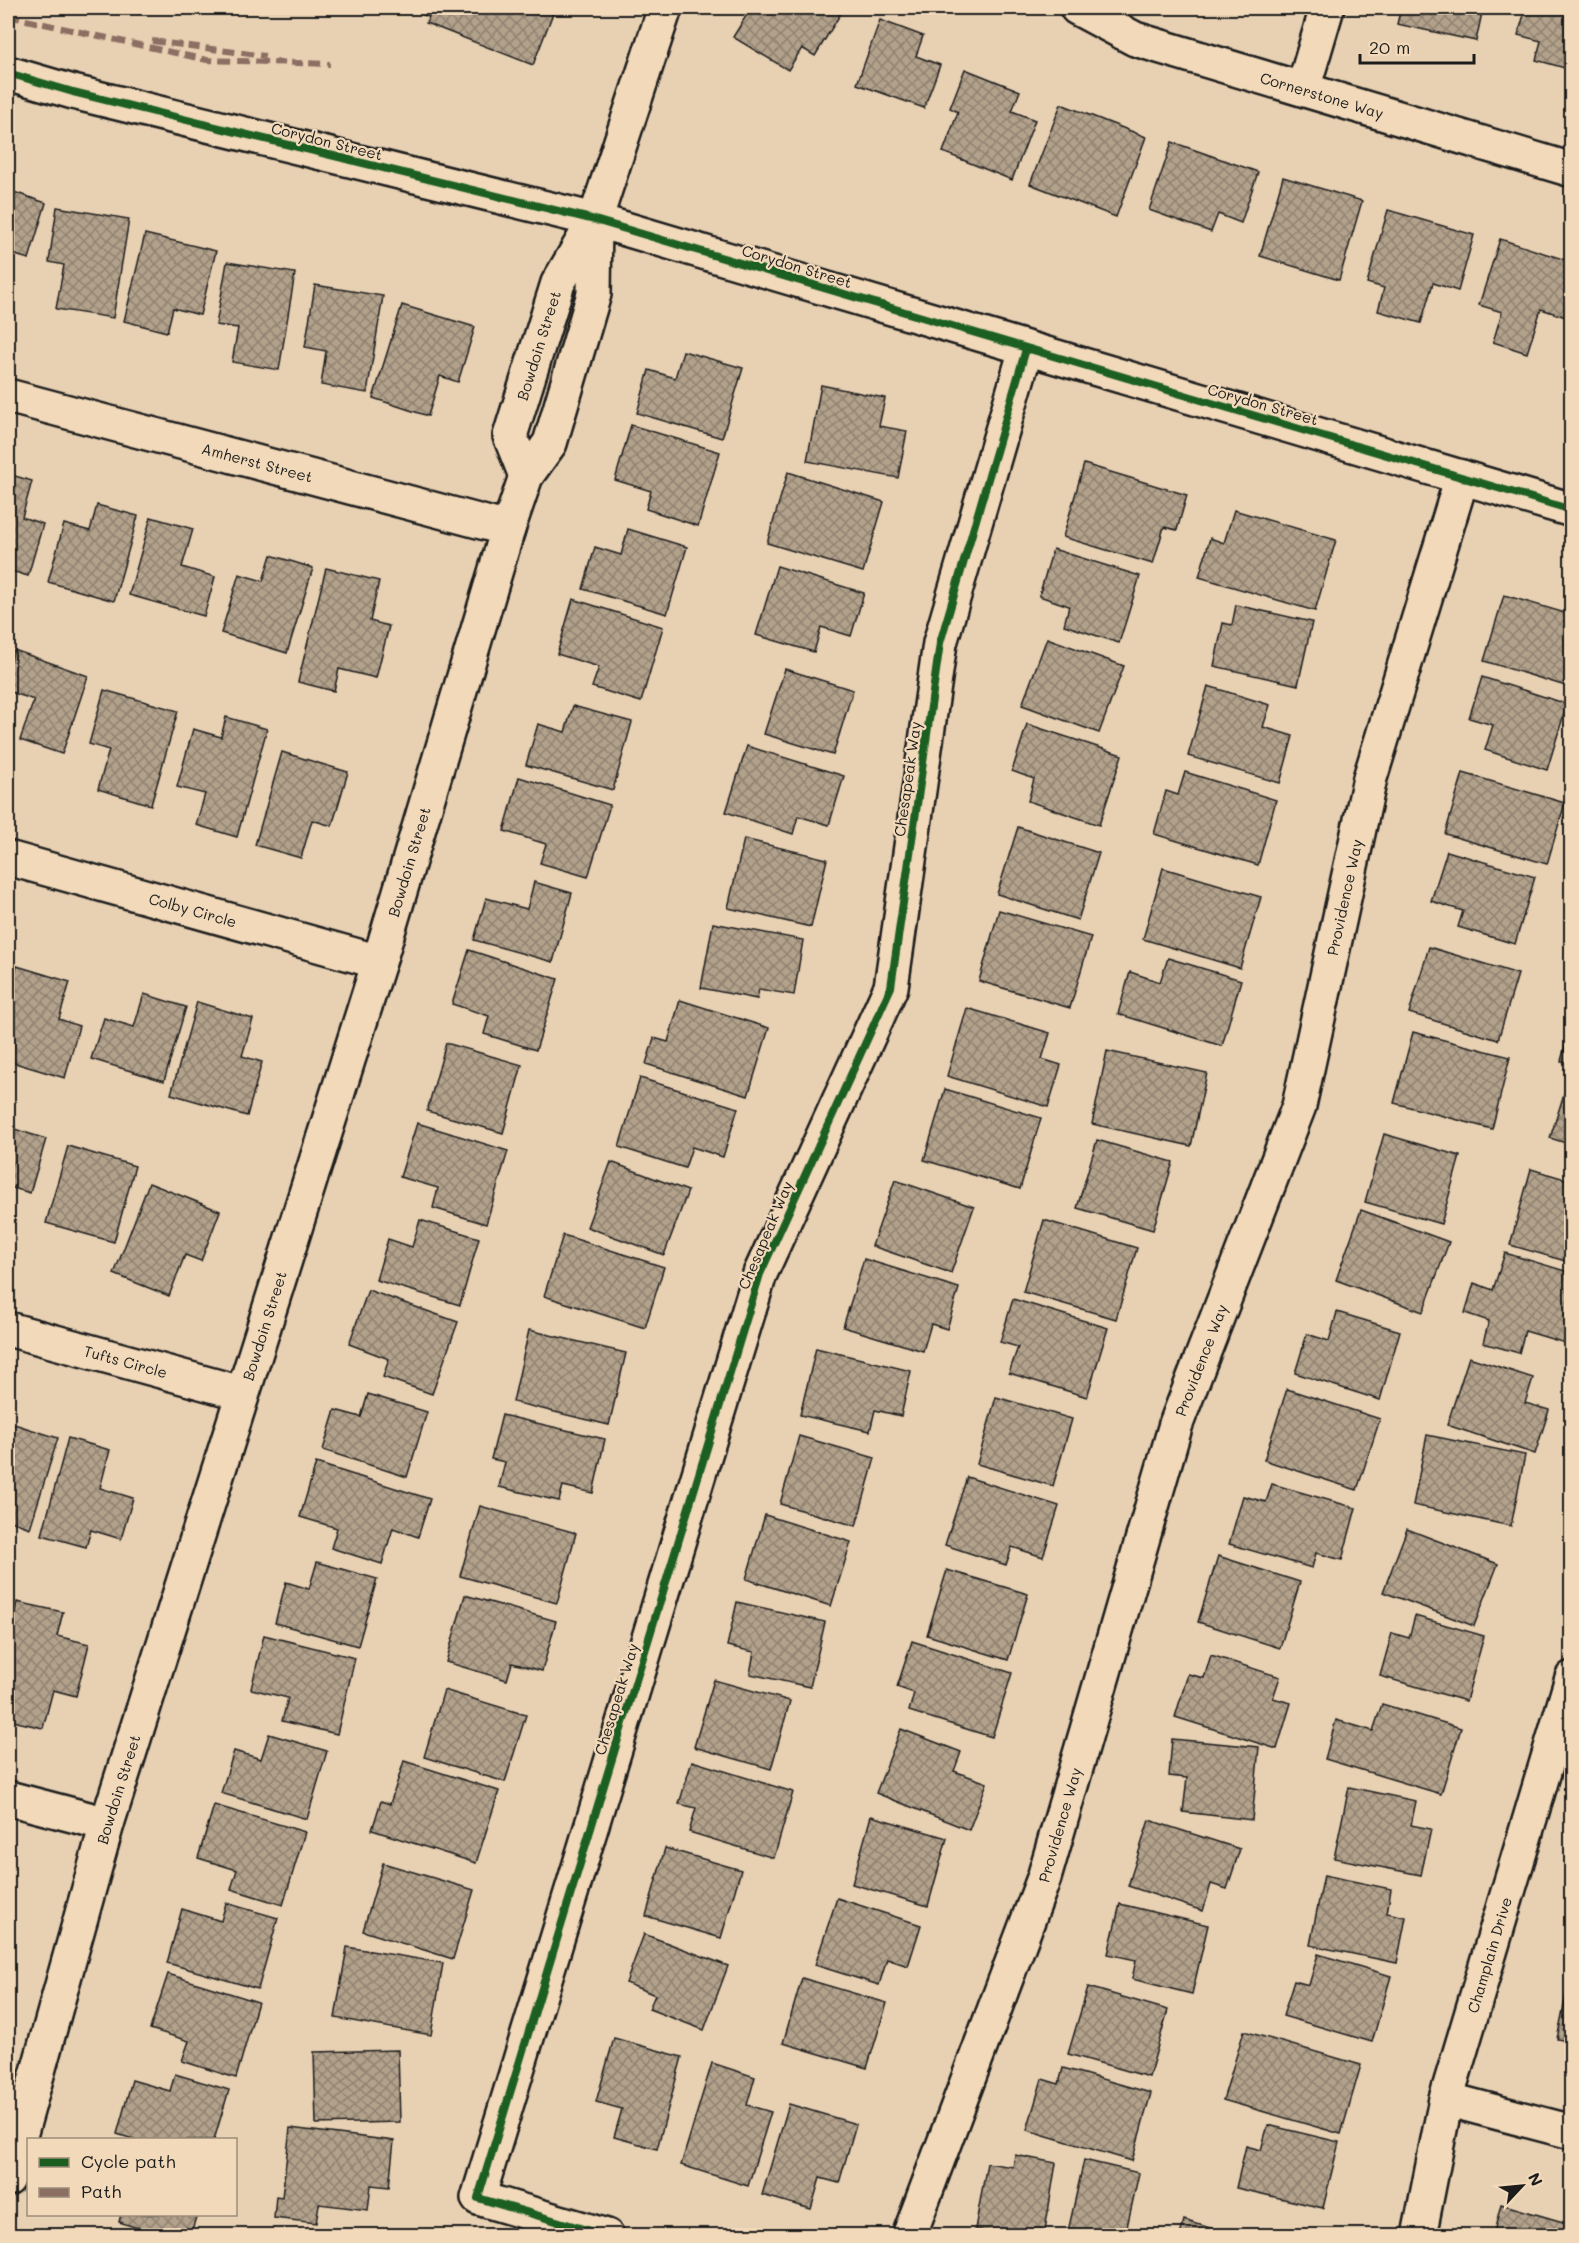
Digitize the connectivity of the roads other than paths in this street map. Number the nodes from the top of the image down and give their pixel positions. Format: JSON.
{"nodes":[{"id":1,"x":665,"y":8,"type":"edge"},
{"id":2,"x":1077,"y":8,"type":"edge"},
{"id":3,"x":1326,"y":8,"type":"edge"},
{"id":4,"x":8,"y":73,"type":"edge"},
{"id":5,"x":1303,"y":89,"type":"junction"},
{"id":6,"x":1572,"y":170,"type":"edge"},
{"id":7,"x":595,"y":220,"type":"junction"},
{"id":8,"x":1026,"y":349,"type":"junction"},
{"id":9,"x":8,"y":396,"type":"edge"},
{"id":10,"x":1462,"y":477,"type":"junction"},
{"id":11,"x":1572,"y":510,"type":"edge"},
{"id":12,"x":508,"y":529,"type":"junction"},
{"id":13,"x":8,"y":858,"type":"edge"},
{"id":14,"x":379,"y":962,"type":"junction"},
{"id":15,"x":8,"y":1329,"type":"edge"},
{"id":16,"x":242,"y":1393,"type":"junction"},
{"id":17,"x":1572,"y":1678,"type":"edge"},
{"id":18,"x":8,"y":1798,"type":"edge"},
{"id":19,"x":106,"y":1824,"type":"junction"},
{"id":20,"x":1446,"y":2099,"type":"junction"},
{"id":21,"x":1572,"y":2132,"type":"edge"},
{"id":22,"x":8,"y":2179,"type":"edge"},
{"id":23,"x":607,"y":2235,"type":"edge"},
{"id":24,"x":909,"y":2235,"type":"edge"},
{"id":25,"x":1419,"y":2235,"type":"edge"}],
"edges":[{"from":1,"to":7,"type":"street","name":"Bowdoin Street"},
{"from":2,"to":5,"type":"street","name":"Cornerstone Way"},
{"from":3,"to":5,"type":"street"},
{"from":4,"to":7,"type":"street","name":"Corydon Street"},
{"from":5,"to":6,"type":"street","name":"Cornerstone Way"},
{"from":7,"to":8,"type":"street","name":"Corydon Street"},
{"from":7,"to":12,"type":"street","name":"Bowdoin Street"},
{"from":8,"to":10,"type":"street","name":"Corydon Street"},
{"from":8,"to":23,"type":"street","name":"Chesapeak Way"},
{"from":9,"to":12,"type":"street","name":"Amherst Street"},
{"from":10,"to":11,"type":"street","name":"Corydon Street"},
{"from":10,"to":24,"type":"street","name":"Providence Way"},
{"from":12,"to":14,"type":"street","name":"Bowdoin Street"},
{"from":13,"to":14,"type":"street","name":"Colby Circle"},
{"from":14,"to":16,"type":"street","name":"Bowdoin Street"},
{"from":15,"to":16,"type":"street","name":"Tufts Circle"},
{"from":16,"to":19,"type":"street","name":"Bowdoin Street"},
{"from":17,"to":20,"type":"street","name":"Champlain Drive"},
{"from":18,"to":19,"type":"street"},
{"from":19,"to":22,"type":"street","name":"Bowdoin Street"},
{"from":20,"to":21,"type":"street"},
{"from":20,"to":25,"type":"street","name":"Champlain Drive"}]}
